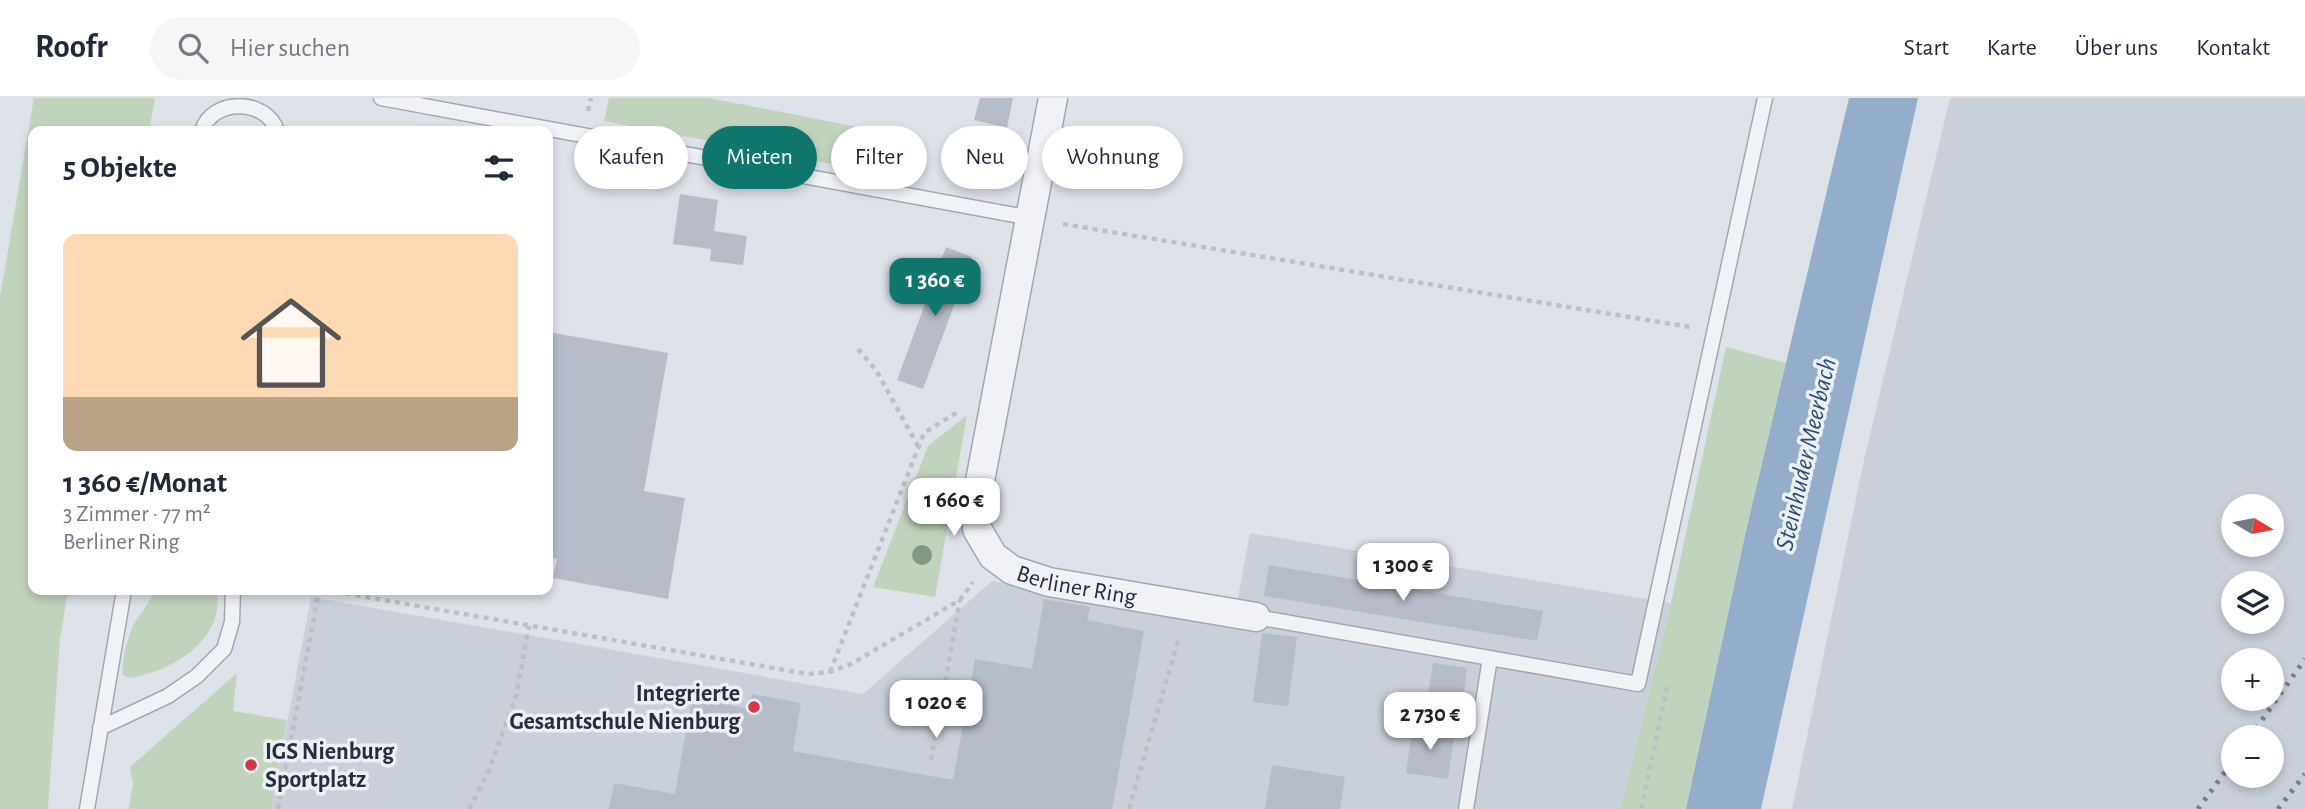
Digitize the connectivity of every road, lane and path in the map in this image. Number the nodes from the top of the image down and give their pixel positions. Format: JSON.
{"nodes":[{"id":1,"x":382,"y":98,"type":"edge"},
{"id":2,"x":1053,"y":98,"type":"edge"},
{"id":3,"x":1765,"y":98,"type":"edge"},
{"id":4,"x":255,"y":101,"type":"edge"},
{"id":5,"x":204,"y":126,"type":"edge"},
{"id":6,"x":275,"y":126,"type":"edge"},
{"id":7,"x":534,"y":126,"type":"edge"},
{"id":8,"x":553,"y":130,"type":"edge"},
{"id":9,"x":1031,"y":218,"type":"junction"},
{"id":10,"x":1715,"y":331,"type":"junction"},
{"id":11,"x":858,"y":349,"type":"dead end"},
{"id":12,"x":998,"y":387,"type":"junction"},
{"id":13,"x":919,"y":447,"type":"junction"},
{"id":14,"x":993,"y":556,"type":"junction"},
{"id":15,"x":123,"y":595,"type":"edge"},
{"id":16,"x":233,"y":595,"type":"edge"},
{"id":17,"x":318,"y":595,"type":"edge"},
{"id":18,"x":354,"y":595,"type":"edge"},
{"id":19,"x":960,"y":600,"type":"junction"},
{"id":20,"x":1185,"y":605,"type":"junction"},
{"id":21,"x":1256,"y":617,"type":"joint"},
{"id":22,"x":529,"y":626,"type":"junction"},
{"id":23,"x":1490,"y":658,"type":"junction"},
{"id":24,"x":830,"y":672,"type":"junction"},
{"id":25,"x":100,"y":728,"type":"junction"},
{"id":26,"x":931,"y":761,"type":"dead end"},
{"id":27,"x":87,"y":809,"type":"edge"},
{"id":28,"x":278,"y":809,"type":"edge"},
{"id":29,"x":470,"y":809,"type":"edge"},
{"id":30,"x":1129,"y":809,"type":"edge"},
{"id":31,"x":1466,"y":809,"type":"edge"}],
"edges":[{"from":1,"to":7,"type":"lane"},
{"from":2,"to":9,"type":"street","name":"Berliner Ring"},
{"from":3,"to":10,"type":"lane"},
{"from":4,"to":5,"type":"lane"},
{"from":4,"to":6,"type":"lane"},
{"from":8,"to":9,"type":"lane"},
{"from":9,"to":10,"type":"path"},
{"from":9,"to":12,"type":"street","name":"Berliner Ring"},
{"from":10,"to":23,"type":"lane"},
{"from":11,"to":13,"type":"path"},
{"from":12,"to":13,"type":"path"},
{"from":12,"to":14,"type":"street","name":"Berliner Ring"},
{"from":13,"to":24,"type":"path"},
{"from":14,"to":19,"type":"path"},
{"from":14,"to":20,"type":"street","name":"Berliner Ring"},
{"from":15,"to":25,"type":"lane"},
{"from":16,"to":25,"type":"lane"},
{"from":17,"to":28,"type":"path"},
{"from":18,"to":22,"type":"path"},
{"from":19,"to":24,"type":"path"},
{"from":19,"to":26,"type":"path"},
{"from":20,"to":21,"type":"street","name":"Berliner Ring"},
{"from":20,"to":30,"type":"path"},
{"from":21,"to":23,"type":"lane"},
{"from":22,"to":24,"type":"path"},
{"from":22,"to":29,"type":"path"},
{"from":23,"to":31,"type":"lane"},
{"from":25,"to":27,"type":"lane"}]}
